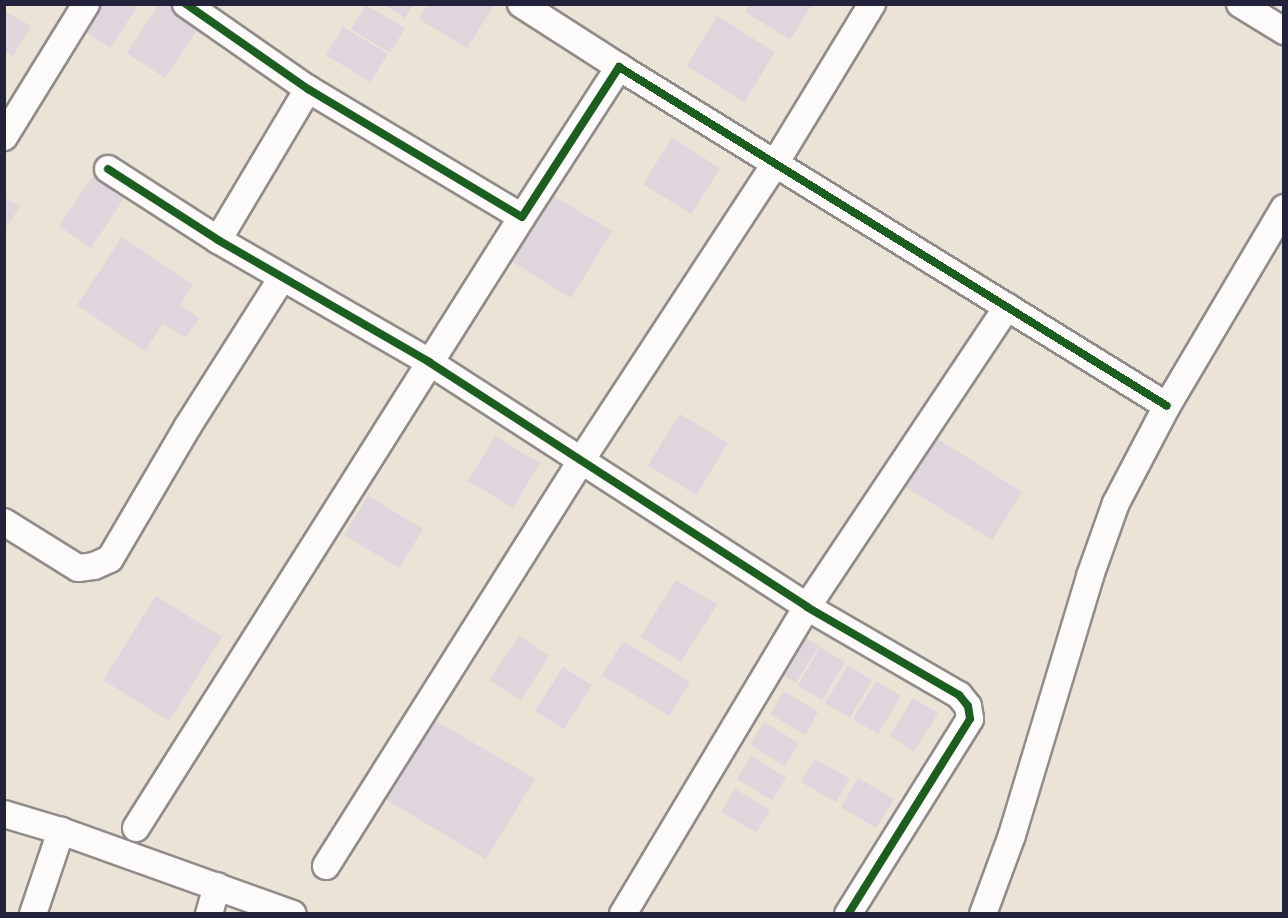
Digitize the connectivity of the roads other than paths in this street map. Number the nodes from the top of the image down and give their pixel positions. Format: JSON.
{"nodes":[{"id":1,"x":86,"y":4,"type":"edge"},
{"id":2,"x":186,"y":4,"type":"edge"},
{"id":3,"x":520,"y":4,"type":"edge"},
{"id":4,"x":872,"y":4,"type":"edge"},
{"id":5,"x":1240,"y":4,"type":"edge"},
{"id":6,"x":1284,"y":31,"type":"edge"},
{"id":7,"x":619,"y":67,"type":"junction"},
{"id":8,"x":308,"y":89,"type":"junction"},
{"id":9,"x":4,"y":137,"type":"edge"},
{"id":10,"x":776,"y":162,"type":"junction"},
{"id":11,"x":108,"y":169,"type":"dead end"},
{"id":12,"x":1284,"y":208,"type":"edge"},
{"id":13,"x":522,"y":217,"type":"junction"},
{"id":14,"x":218,"y":240,"type":"junction"},
{"id":15,"x":282,"y":278,"type":"junction"},
{"id":16,"x":1007,"y":307,"type":"junction"},
{"id":17,"x":429,"y":362,"type":"junction"},
{"id":18,"x":1167,"y":406,"type":"junction"},
{"id":19,"x":580,"y":462,"type":"junction"},
{"id":20,"x":4,"y":522,"type":"edge"},
{"id":21,"x":807,"y":606,"type":"junction"},
{"id":22,"x":4,"y":814,"type":"edge"},
{"id":23,"x":136,"y":828,"type":"dead end"},
{"id":24,"x":61,"y":831,"type":"junction"},
{"id":25,"x":326,"y":866,"type":"dead end"},
{"id":26,"x":217,"y":886,"type":"junction"},
{"id":27,"x":33,"y":914,"type":"edge"},
{"id":28,"x":210,"y":914,"type":"edge"},
{"id":29,"x":293,"y":914,"type":"edge"},
{"id":30,"x":623,"y":914,"type":"edge"},
{"id":31,"x":848,"y":914,"type":"edge"},
{"id":32,"x":983,"y":914,"type":"edge"}],
"edges":[{"from":1,"to":9,"type":"street"},
{"from":2,"to":8,"type":"street"},
{"from":3,"to":7,"type":"street"},
{"from":4,"to":10,"type":"street"},
{"from":5,"to":6,"type":"street"},
{"from":7,"to":10,"type":"street"},
{"from":7,"to":13,"type":"street"},
{"from":8,"to":13,"type":"street"},
{"from":8,"to":14,"type":"street"},
{"from":10,"to":16,"type":"street"},
{"from":10,"to":19,"type":"street"},
{"from":11,"to":14,"type":"street"},
{"from":12,"to":18,"type":"street"},
{"from":13,"to":17,"type":"street"},
{"from":14,"to":15,"type":"street"},
{"from":15,"to":17,"type":"street"},
{"from":15,"to":20,"type":"street"},
{"from":16,"to":18,"type":"street"},
{"from":16,"to":21,"type":"street"},
{"from":17,"to":19,"type":"street"},
{"from":17,"to":23,"type":"street"},
{"from":18,"to":32,"type":"street"},
{"from":19,"to":21,"type":"street"},
{"from":19,"to":25,"type":"street"},
{"from":21,"to":30,"type":"street"},
{"from":21,"to":31,"type":"street"},
{"from":22,"to":24,"type":"street"},
{"from":24,"to":26,"type":"street"},
{"from":24,"to":27,"type":"street"},
{"from":26,"to":28,"type":"street"},
{"from":26,"to":29,"type":"street"}]}
